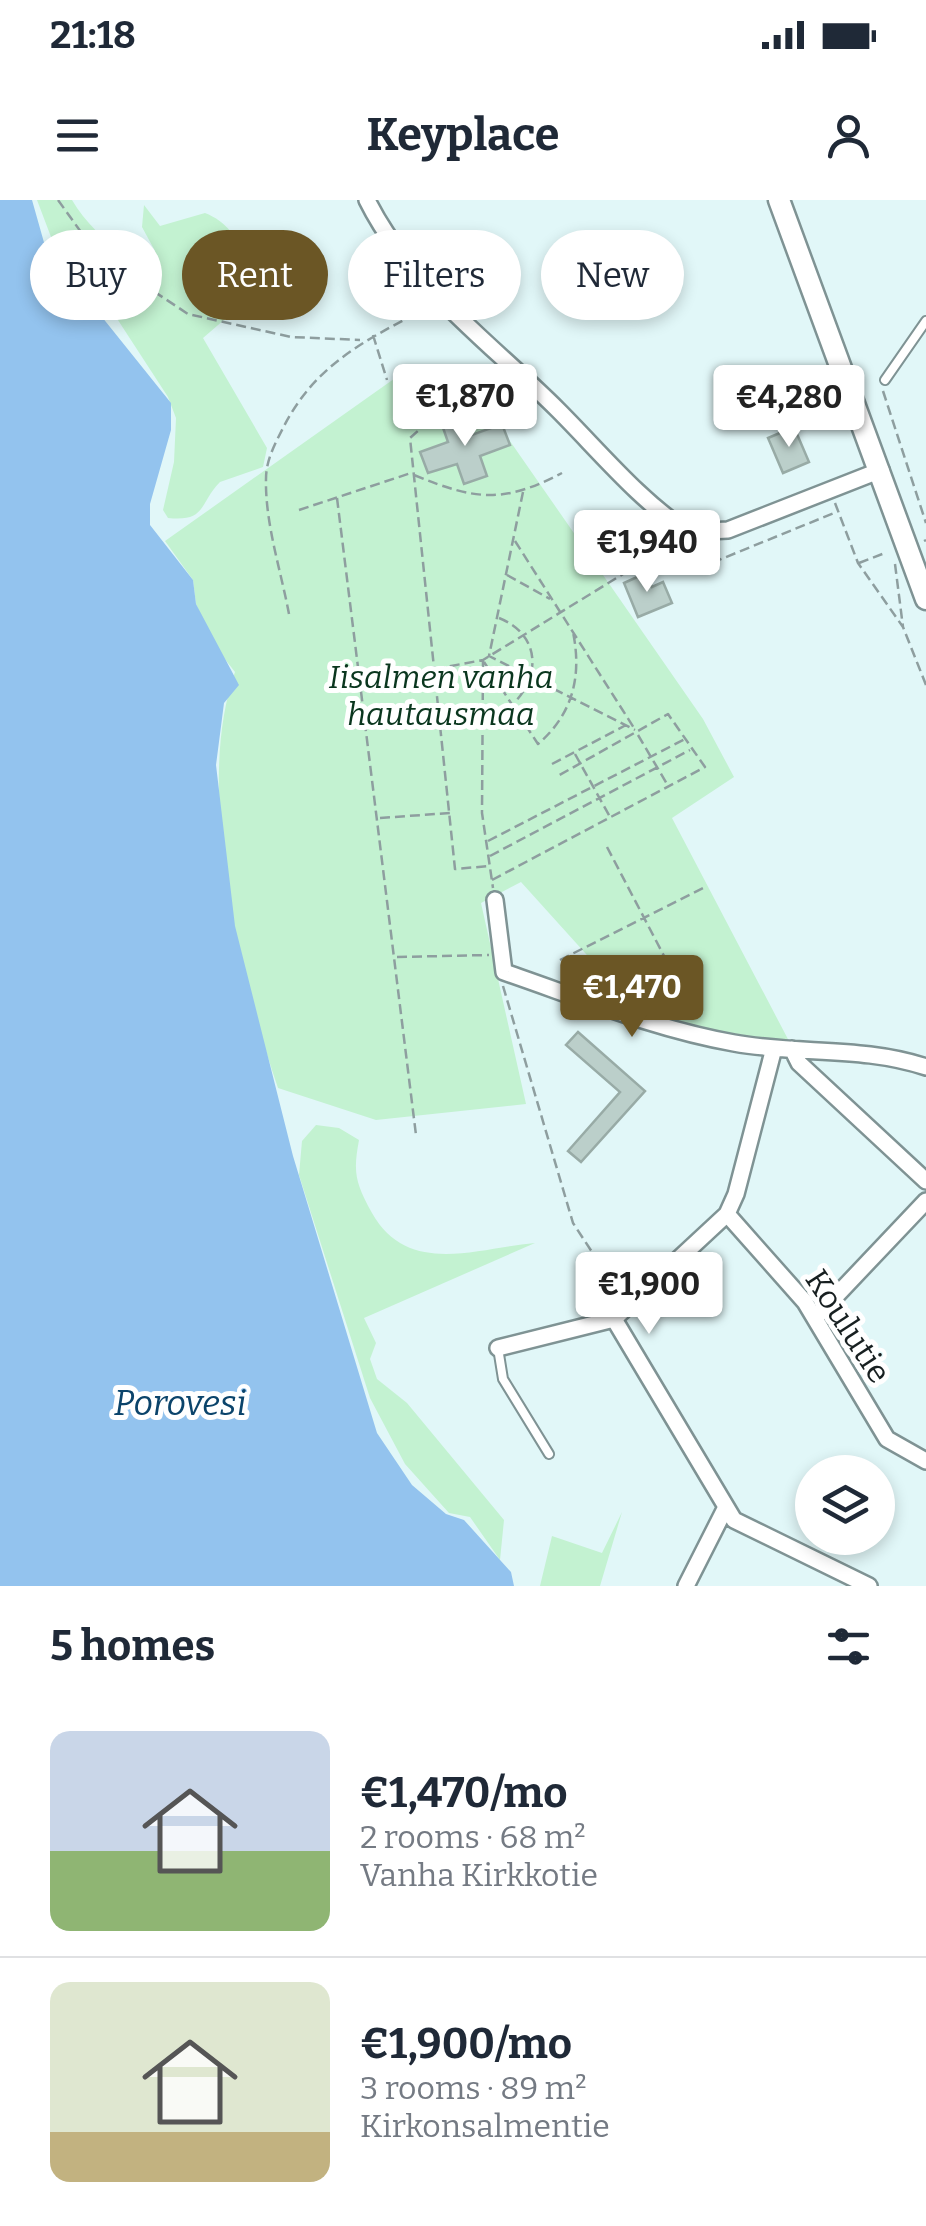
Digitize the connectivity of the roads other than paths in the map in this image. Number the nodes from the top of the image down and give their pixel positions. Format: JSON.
{"nodes":[{"id":1,"x":367,"y":200,"type":"edge"},
{"id":2,"x":779,"y":200,"type":"edge"},
{"id":3,"x":926,"y":321,"type":"edge"},
{"id":4,"x":886,"y":380,"type":"road end"},
{"id":5,"x":881,"y":470,"type":"junction"},
{"id":6,"x":926,"y":599,"type":"edge"},
{"id":7,"x":495,"y":900,"type":"road end"},
{"id":8,"x":774,"y":1048,"type":"junction"},
{"id":9,"x":792,"y":1049,"type":"junction"},
{"id":10,"x":926,"y":1067,"type":"edge"},
{"id":11,"x":926,"y":1181,"type":"edge"},
{"id":12,"x":926,"y":1201,"type":"edge"},
{"id":13,"x":727,"y":1214,"type":"junction"},
{"id":14,"x":816,"y":1318,"type":"junction"},
{"id":15,"x":614,"y":1319,"type":"junction"},
{"id":16,"x":498,"y":1348,"type":"joint"},
{"id":17,"x":549,"y":1454,"type":"dead end"},
{"id":18,"x":926,"y":1461,"type":"edge"},
{"id":19,"x":725,"y":1509,"type":"junction"},
{"id":20,"x":686,"y":1586,"type":"edge"},
{"id":21,"x":869,"y":1586,"type":"edge"}],
"edges":[{"from":1,"to":5,"type":"street"},
{"from":2,"to":5,"type":"main road"},
{"from":3,"to":4,"type":"lane"},
{"from":5,"to":6,"type":"main road"},
{"from":7,"to":8,"type":"street"},
{"from":8,"to":9,"type":"street"},
{"from":8,"to":13,"type":"street"},
{"from":9,"to":10,"type":"street"},
{"from":9,"to":11,"type":"street"},
{"from":12,"to":14,"type":"street"},
{"from":13,"to":14,"type":"street","name":"Koulutie"},
{"from":13,"to":15,"type":"street"},
{"from":14,"to":18,"type":"street","name":"Koulutie"},
{"from":15,"to":16,"type":"street"},
{"from":15,"to":19,"type":"street"},
{"from":16,"to":17,"type":"lane"},
{"from":19,"to":20,"type":"street"},
{"from":19,"to":21,"type":"street"}]}
